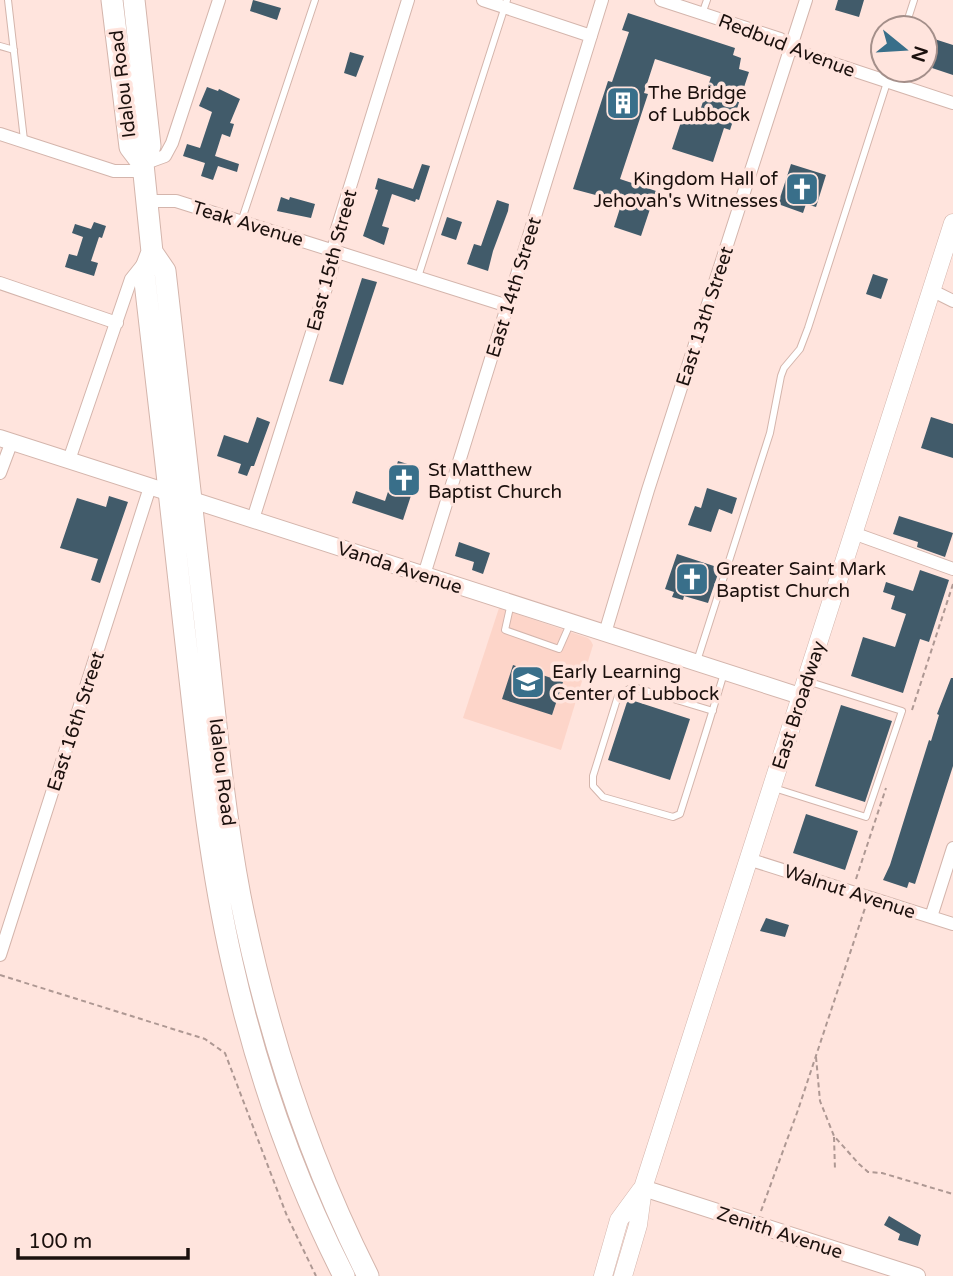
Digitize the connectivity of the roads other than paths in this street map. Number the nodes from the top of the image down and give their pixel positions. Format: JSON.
{"nodes":[{"id":1,"x":8,"y":0,"type":"edge"},
{"id":2,"x":112,"y":0,"type":"edge"},
{"id":3,"x":134,"y":0,"type":"edge"},
{"id":4,"x":219,"y":0,"type":"edge"},
{"id":5,"x":315,"y":0,"type":"edge"},
{"id":6,"x":408,"y":0,"type":"edge"},
{"id":7,"x":483,"y":0,"type":"edge"},
{"id":8,"x":602,"y":0,"type":"edge"},
{"id":9,"x":661,"y":0,"type":"edge"},
{"id":10,"x":707,"y":0,"type":"edge"},
{"id":11,"x":806,"y":0,"type":"edge"},
{"id":12,"x":506,"y":4,"type":"edge"},
{"id":13,"x":702,"y":14,"type":"junction"},
{"id":14,"x":591,"y":36,"type":"junction"},
{"id":15,"x":0,"y":46,"type":"edge"},
{"id":16,"x":792,"y":46,"type":"junction"},
{"id":17,"x":14,"y":50,"type":"junction"},
{"id":18,"x":869,"y":71,"type":"edge"},
{"id":19,"x":886,"y":84,"type":"edge"},
{"id":20,"x":908,"y":84,"type":"edge"},
{"id":21,"x":953,"y":103,"type":"edge"},
{"id":22,"x":0,"y":134,"type":"edge"},
{"id":23,"x":24,"y":142,"type":"junction"},
{"id":24,"x":143,"y":168,"type":"junction"},
{"id":25,"x":147,"y":201,"type":"junction"},
{"id":26,"x":241,"y":222,"type":"junction"},
{"id":27,"x":953,"y":223,"type":"edge"},
{"id":28,"x":334,"y":250,"type":"junction"},
{"id":29,"x":152,"y":252,"type":"junction"},
{"id":30,"x":418,"y":277,"type":"junction"},
{"id":31,"x":0,"y":283,"type":"edge"},
{"id":32,"x":931,"y":289,"type":"junction"},
{"id":33,"x":953,"y":301,"type":"edge"},
{"id":34,"x":508,"y":306,"type":"junction"},
{"id":35,"x":117,"y":323,"type":"junction"},
{"id":36,"x":6,"y":439,"type":"edge"},
{"id":37,"x":69,"y":460,"type":"junction"},
{"id":38,"x":0,"y":473,"type":"edge"},
{"id":39,"x":160,"y":490,"type":"junction"},
{"id":40,"x":191,"y":500,"type":"junction"},
{"id":41,"x":253,"y":519,"type":"junction"},
{"id":42,"x":853,"y":533,"type":"junction"},
{"id":43,"x":953,"y":569,"type":"edge"},
{"id":44,"x":424,"y":575,"type":"junction"},
{"id":45,"x":511,"y":603,"type":"junction"},
{"id":46,"x":570,"y":622,"type":"junction"},
{"id":47,"x":605,"y":634,"type":"junction"},
{"id":48,"x":697,"y":663,"type":"junction"},
{"id":49,"x":725,"y":671,"type":"junction"},
{"id":50,"x":803,"y":688,"type":"junction"},
{"id":51,"x":713,"y":711,"type":"junction"},
{"id":52,"x":772,"y":788,"type":"junction"},
{"id":53,"x":953,"y":848,"type":"edge"},
{"id":54,"x":748,"y":859,"type":"junction"},
{"id":55,"x":931,"y":917,"type":"junction"},
{"id":56,"x":953,"y":924,"type":"edge"},
{"id":57,"x":0,"y":955,"type":"edge"},
{"id":58,"x":643,"y":1188,"type":"junction"},
{"id":59,"x":344,"y":1276,"type":"edge"},
{"id":60,"x":368,"y":1276,"type":"edge"},
{"id":61,"x":603,"y":1276,"type":"edge"},
{"id":62,"x":623,"y":1276,"type":"edge"},
{"id":63,"x":917,"y":1276,"type":"edge"}],
"edges":[{"from":1,"to":17,"type":"lane"},
{"from":2,"to":24,"type":"main road","name":"Idalou Road"},
{"from":3,"to":24,"type":"main road","name":"Idalou Road"},
{"from":4,"to":24,"type":"street"},
{"from":5,"to":26,"type":"lane"},
{"from":6,"to":28,"type":"street","name":"East 15th Street"},
{"from":7,"to":12,"type":"street"},
{"from":8,"to":14,"type":"street","name":"East 14th Street"},
{"from":9,"to":13,"type":"street","name":"Redbud Avenue"},
{"from":10,"to":13,"type":"lane"},
{"from":11,"to":16,"type":"street","name":"East 13th Street"},
{"from":12,"to":14,"type":"street"},
{"from":12,"to":30,"type":"lane"},
{"from":13,"to":16,"type":"street","name":"Redbud Avenue"},
{"from":14,"to":34,"type":"street","name":"East 14th Street"},
{"from":15,"to":17,"type":"lane"},
{"from":16,"to":18,"type":"street","name":"Redbud Avenue"},
{"from":16,"to":47,"type":"street","name":"East 13th Street"},
{"from":17,"to":23,"type":"lane"},
{"from":19,"to":48,"type":"lane"},
{"from":20,"to":21,"type":"street","name":"Redbud Avenue"},
{"from":22,"to":23,"type":"street"},
{"from":23,"to":24,"type":"street"},
{"from":24,"to":25,"type":"main road","name":"Idalou Road"},
{"from":25,"to":26,"type":"street","name":"Teak Avenue"},
{"from":25,"to":29,"type":"main road","name":"Idalou Road"},
{"from":26,"to":28,"type":"street","name":"Teak Avenue"},
{"from":27,"to":32,"type":"main road","name":"East Broadway"},
{"from":28,"to":30,"type":"street","name":"Teak Avenue"},
{"from":28,"to":41,"type":"street","name":"East 15th Street"},
{"from":29,"to":35,"type":"street"},
{"from":29,"to":39,"type":"main road","name":"Idalou Road"},
{"from":29,"to":40,"type":"main road","name":"Idalou Road"},
{"from":30,"to":34,"type":"street","name":"Teak Avenue"},
{"from":31,"to":35,"type":"street"},
{"from":32,"to":33,"type":"street"},
{"from":32,"to":42,"type":"main road","name":"East Broadway"},
{"from":34,"to":44,"type":"street","name":"East 14th Street"},
{"from":35,"to":37,"type":"street"},
{"from":36,"to":37,"type":"street","name":"Vanda Avenue"},
{"from":36,"to":38,"type":"street"},
{"from":37,"to":39,"type":"street","name":"Vanda Avenue"},
{"from":39,"to":40,"type":"street","name":"Vanda Avenue"},
{"from":39,"to":57,"type":"street","name":"East 16th Street"},
{"from":39,"to":59,"type":"main road","name":"Idalou Road"},
{"from":40,"to":41,"type":"street","name":"Vanda Avenue"},
{"from":40,"to":60,"type":"main road","name":"Idalou Road"},
{"from":41,"to":44,"type":"street","name":"Vanda Avenue"},
{"from":42,"to":43,"type":"street"},
{"from":42,"to":50,"type":"main road","name":"East Broadway"},
{"from":44,"to":45,"type":"street","name":"Vanda Avenue"},
{"from":45,"to":46,"type":"street","name":"Vanda Avenue"},
{"from":45,"to":46,"type":"lane"},
{"from":46,"to":47,"type":"street","name":"Vanda Avenue"},
{"from":47,"to":48,"type":"street","name":"Vanda Avenue"},
{"from":48,"to":49,"type":"street","name":"Vanda Avenue"},
{"from":49,"to":50,"type":"street","name":"Vanda Avenue"},
{"from":49,"to":51,"type":"lane"},
{"from":50,"to":52,"type":"main road","name":"East Broadway"},
{"from":50,"to":52,"type":"lane"},
{"from":51,"to":51,"type":"lane"},
{"from":52,"to":54,"type":"main road","name":"East Broadway"},
{"from":53,"to":55,"type":"street"},
{"from":54,"to":55,"type":"street","name":"Walnut Avenue"},
{"from":54,"to":58,"type":"main road","name":"East Broadway"},
{"from":55,"to":56,"type":"street","name":"Walnut Avenue"},
{"from":58,"to":61,"type":"main road","name":"East Broadway"},
{"from":58,"to":62,"type":"main road","name":"East Broadway"},
{"from":58,"to":63,"type":"street","name":"Zenith Avenue"}]}
